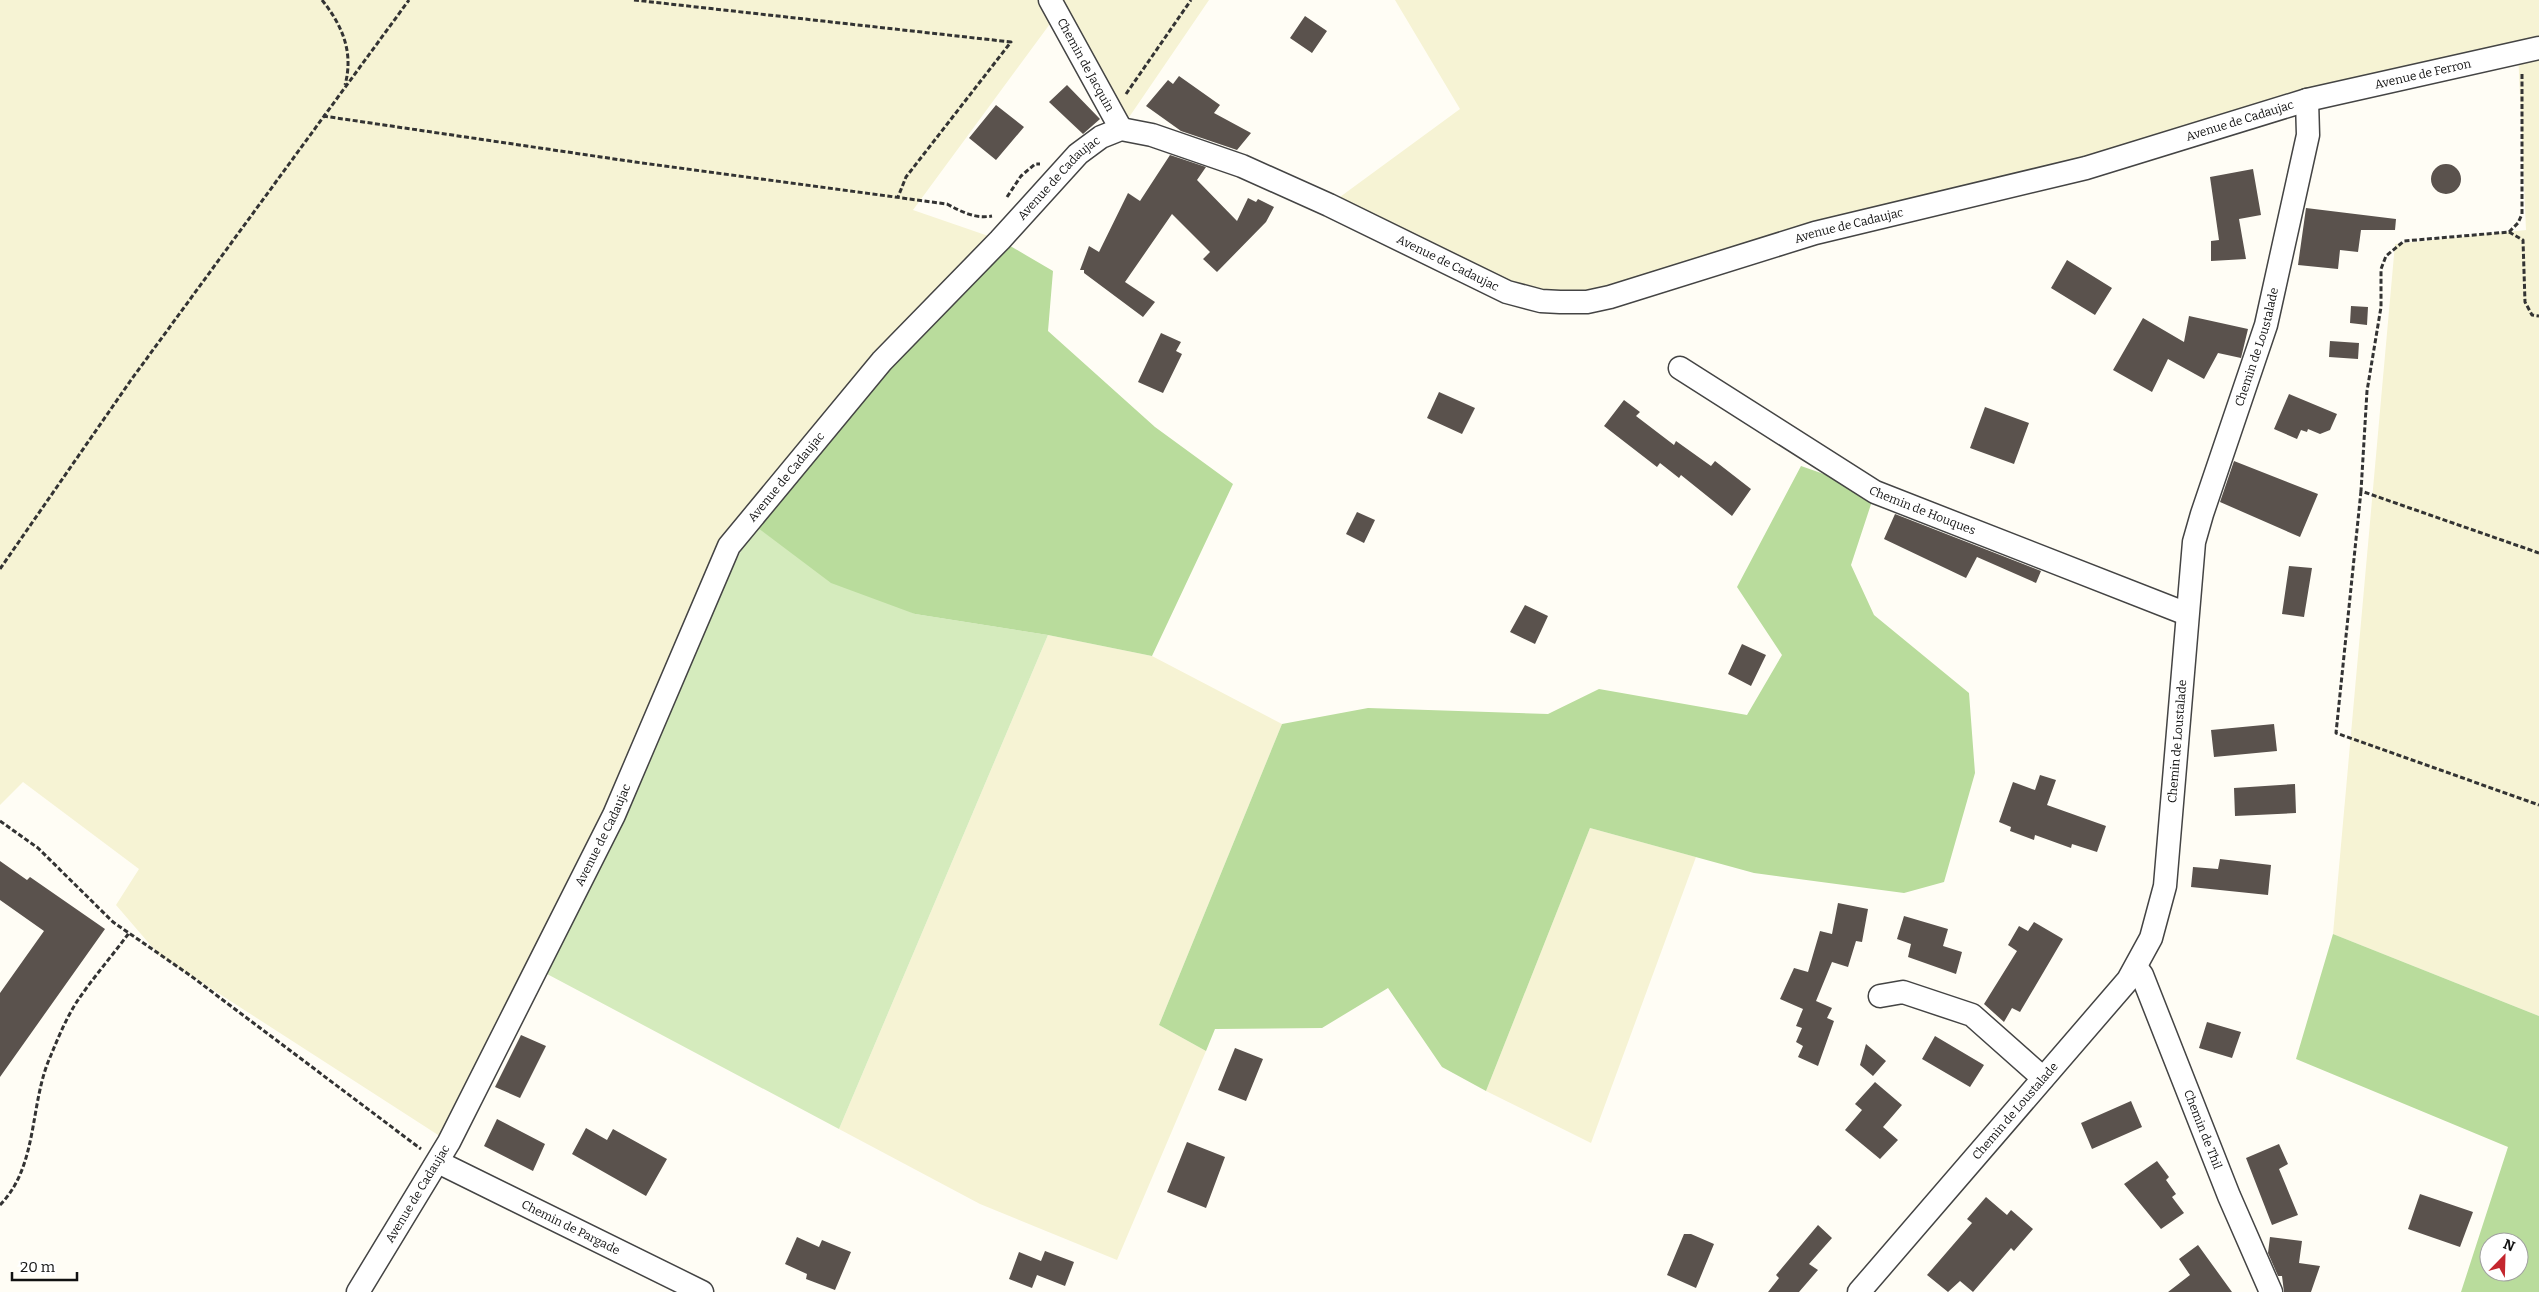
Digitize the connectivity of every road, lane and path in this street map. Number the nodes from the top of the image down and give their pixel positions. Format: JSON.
{"nodes":[{"id":1,"x":322,"y":0,"type":"edge"},
{"id":2,"x":409,"y":0,"type":"edge"},
{"id":3,"x":634,"y":0,"type":"edge"},
{"id":4,"x":1050,"y":0,"type":"edge"},
{"id":5,"x":1191,"y":0,"type":"edge"},
{"id":6,"x":2529,"y":49,"type":"edge"},
{"id":7,"x":344,"y":87,"type":"junction"},
{"id":8,"x":2307,"y":100,"type":"junction"},
{"id":9,"x":323,"y":116,"type":"junction"},
{"id":10,"x":1119,"y":125,"type":"junction"},
{"id":11,"x":1068,"y":165,"type":"junction"},
{"id":12,"x":898,"y":197,"type":"junction"},
{"id":13,"x":1006,"y":198,"type":"dead end"},
{"id":14,"x":997,"y":210,"type":"dead end"},
{"id":15,"x":2509,"y":232,"type":"junction"},
{"id":16,"x":2539,"y":316,"type":"edge"},
{"id":17,"x":1680,"y":368,"type":"dead end"},
{"id":18,"x":2361,"y":491,"type":"junction"},
{"id":19,"x":2539,"y":554,"type":"edge"},
{"id":20,"x":0,"y":569,"type":"edge"},
{"id":21,"x":2187,"y":614,"type":"junction"},
{"id":22,"x":2539,"y":805,"type":"edge"},
{"id":23,"x":0,"y":820,"type":"edge"},
{"id":24,"x":129,"y":933,"type":"junction"},
{"id":25,"x":2136,"y":967,"type":"junction"},
{"id":26,"x":1880,"y":996,"type":"dead end"},
{"id":27,"x":2044,"y":1078,"type":"junction"},
{"id":28,"x":438,"y":1162,"type":"junction"},
{"id":29,"x":0,"y":1205,"type":"edge"},
{"id":30,"x":358,"y":1292,"type":"edge"},
{"id":31,"x":702,"y":1292,"type":"edge"},
{"id":32,"x":1859,"y":1292,"type":"edge"},
{"id":33,"x":2271,"y":1292,"type":"edge"}],
"edges":[{"from":1,"to":7,"type":"path"},
{"from":2,"to":7,"type":"path"},
{"from":3,"to":12,"type":"path"},
{"from":4,"to":10,"type":"street","name":"Chemin de Jacquin"},
{"from":5,"to":10,"type":"path"},
{"from":6,"to":8,"type":"street","name":"Avenue de Ferron"},
{"from":6,"to":15,"type":"path"},
{"from":7,"to":9,"type":"path"},
{"from":8,"to":10,"type":"street","name":"Avenue de Cadaujac"},
{"from":8,"to":21,"type":"street","name":"Chemin de Loustalade"},
{"from":9,"to":12,"type":"path"},
{"from":9,"to":20,"type":"path"},
{"from":10,"to":11,"type":"street","name":"Avenue de Cadaujac"},
{"from":11,"to":13,"type":"path"},
{"from":11,"to":28,"type":"street","name":"Avenue de Cadaujac"},
{"from":12,"to":14,"type":"path"},
{"from":15,"to":16,"type":"path"},
{"from":15,"to":18,"type":"path"},
{"from":17,"to":21,"type":"street","name":"Chemin de Houques"},
{"from":18,"to":19,"type":"path"},
{"from":18,"to":22,"type":"path"},
{"from":21,"to":25,"type":"street","name":"Chemin de Loustalade"},
{"from":23,"to":24,"type":"path"},
{"from":24,"to":28,"type":"path"},
{"from":24,"to":29,"type":"path"},
{"from":25,"to":27,"type":"street","name":"Chemin de Loustalade"},
{"from":25,"to":33,"type":"street","name":"Chemin de Thil"},
{"from":26,"to":27,"type":"street"},
{"from":27,"to":32,"type":"street","name":"Chemin de Loustalade"},
{"from":28,"to":30,"type":"street","name":"Avenue de Cadaujac"},
{"from":28,"to":31,"type":"street","name":"Chemin de Pargade"}]}
